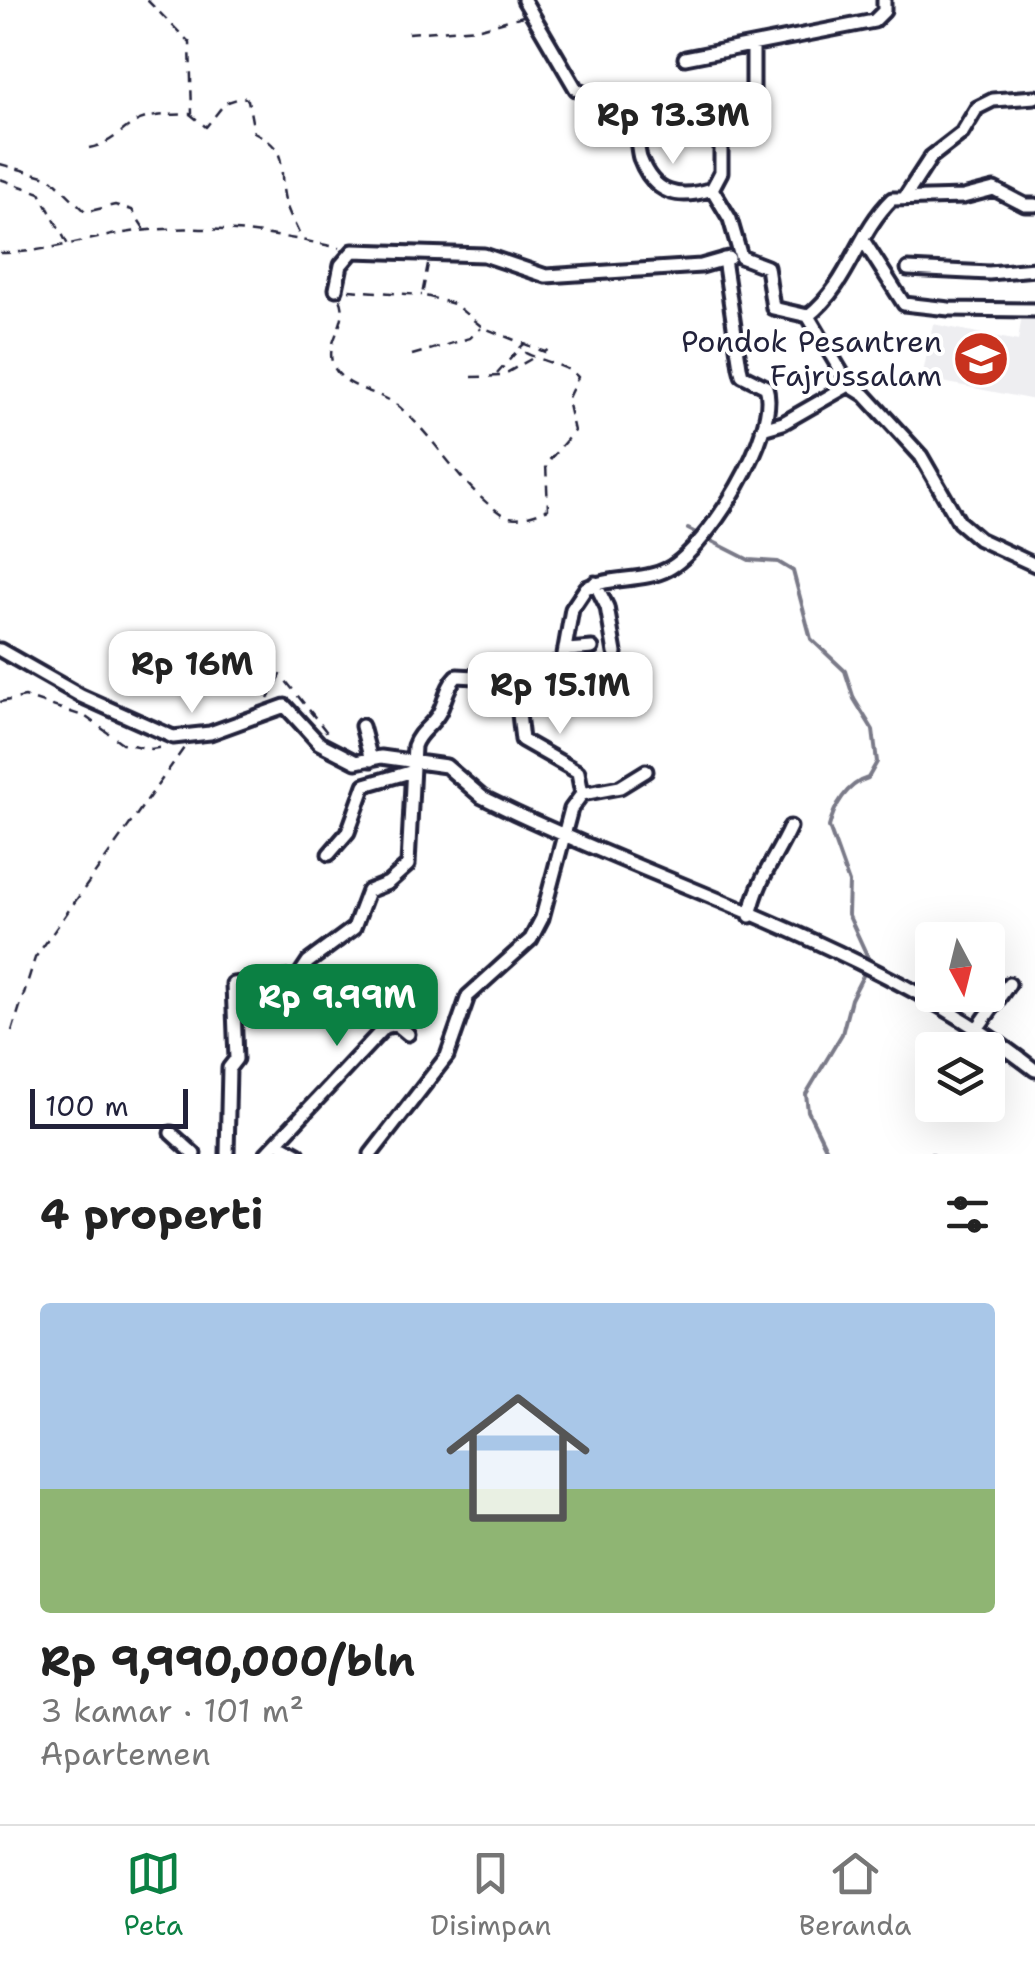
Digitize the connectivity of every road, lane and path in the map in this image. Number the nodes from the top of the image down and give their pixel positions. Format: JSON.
{"nodes":[{"id":1,"x":147,"y":0,"type":"edge"},
{"id":2,"x":524,"y":0,"type":"edge"},
{"id":3,"x":884,"y":0,"type":"edge"},
{"id":4,"x":529,"y":13,"type":"junction"},
{"id":5,"x":408,"y":33,"type":"dead end"},
{"id":6,"x":753,"y":46,"type":"junction"},
{"id":7,"x":685,"y":58,"type":"dead end"},
{"id":8,"x":1035,"y":96,"type":"edge"},
{"id":9,"x":753,"y":106,"type":"dead end"},
{"id":10,"x":192,"y":115,"type":"junction"},
{"id":11,"x":721,"y":135,"type":"dead end"},
{"id":12,"x":89,"y":148,"type":"dead end"},
{"id":13,"x":0,"y":164,"type":"edge"},
{"id":14,"x":0,"y":180,"type":"edge"},
{"id":15,"x":712,"y":188,"type":"junction"},
{"id":16,"x":905,"y":196,"type":"junction"},
{"id":17,"x":1035,"y":205,"type":"edge"},
{"id":18,"x":146,"y":231,"type":"junction"},
{"id":19,"x":302,"y":239,"type":"junction"},
{"id":20,"x":864,"y":243,"type":"junction"},
{"id":21,"x":69,"y":246,"type":"junction"},
{"id":22,"x":353,"y":251,"type":"junction"},
{"id":23,"x":0,"y":253,"type":"edge"},
{"id":24,"x":430,"y":253,"type":"junction"},
{"id":25,"x":740,"y":256,"type":"junction"},
{"id":26,"x":724,"y":259,"type":"junction"},
{"id":27,"x":908,"y":269,"type":"dead end"},
{"id":28,"x":1035,"y":269,"type":"edge"},
{"id":29,"x":336,"y":289,"type":"junction"},
{"id":30,"x":422,"y":295,"type":"junction"},
{"id":31,"x":1035,"y":310,"type":"edge"},
{"id":32,"x":808,"y":316,"type":"junction"},
{"id":33,"x":482,"y":327,"type":"junction"},
{"id":34,"x":525,"y":343,"type":"junction"},
{"id":35,"x":552,"y":346,"type":"dead end"},
{"id":36,"x":519,"y":349,"type":"junction"},
{"id":37,"x":412,"y":354,"type":"dead end"},
{"id":38,"x":532,"y":358,"type":"junction"},
{"id":39,"x":496,"y":375,"type":"junction"},
{"id":40,"x":472,"y":377,"type":"dead end"},
{"id":41,"x":849,"y":385,"type":"junction"},
{"id":42,"x":762,"y":428,"type":"junction"},
{"id":43,"x":1035,"y":565,"type":"edge"},
{"id":44,"x":595,"y":583,"type":"junction"},
{"id":45,"x":592,"y":648,"type":"dead end"},
{"id":46,"x":0,"y":650,"type":"edge"},
{"id":47,"x":568,"y":650,"type":"junction"},
{"id":48,"x":615,"y":653,"type":"dead end"},
{"id":49,"x":515,"y":680,"type":"junction"},
{"id":50,"x":0,"y":702,"type":"edge"},
{"id":51,"x":362,"y":726,"type":"dead end"},
{"id":52,"x":371,"y":760,"type":"junction"},
{"id":53,"x":411,"y":766,"type":"junction"},
{"id":54,"x":646,"y":771,"type":"dead end"},
{"id":55,"x":582,"y":794,"type":"junction"},
{"id":56,"x":790,"y":827,"type":"dead end"},
{"id":57,"x":565,"y":836,"type":"junction"},
{"id":58,"x":329,"y":854,"type":"dead end"},
{"id":59,"x":750,"y":916,"type":"junction"},
{"id":60,"x":1008,"y":984,"type":"dead end"},
{"id":61,"x":977,"y":1029,"type":"junction"},
{"id":62,"x":12,"y":1032,"type":"dead end"},
{"id":63,"x":408,"y":1034,"type":"dead end"},
{"id":64,"x":1035,"y":1070,"type":"edge"},
{"id":65,"x":171,"y":1133,"type":"dead end"},
{"id":66,"x":278,"y":1142,"type":"junction"},
{"id":67,"x":194,"y":1154,"type":"edge"},
{"id":68,"x":227,"y":1154,"type":"edge"},
{"id":69,"x":266,"y":1154,"type":"edge"},
{"id":70,"x":298,"y":1154,"type":"edge"},
{"id":71,"x":370,"y":1154,"type":"edge"}],
"edges":[{"from":1,"to":10,"type":"path"},
{"from":2,"to":4,"type":"street"},
{"from":3,"to":6,"type":"street"},
{"from":4,"to":5,"type":"path"},
{"from":4,"to":15,"type":"street"},
{"from":6,"to":7,"type":"street"},
{"from":6,"to":9,"type":"street"},
{"from":8,"to":16,"type":"street"},
{"from":10,"to":12,"type":"path"},
{"from":10,"to":19,"type":"path"},
{"from":11,"to":15,"type":"street"},
{"from":13,"to":18,"type":"path"},
{"from":14,"to":21,"type":"path"},
{"from":15,"to":25,"type":"street"},
{"from":16,"to":17,"type":"street"},
{"from":16,"to":20,"type":"street"},
{"from":18,"to":19,"type":"path"},
{"from":18,"to":21,"type":"path"},
{"from":19,"to":22,"type":"path"},
{"from":20,"to":31,"type":"street"},
{"from":20,"to":32,"type":"street"},
{"from":21,"to":23,"type":"path"},
{"from":22,"to":24,"type":"street"},
{"from":22,"to":29,"type":"street"},
{"from":24,"to":26,"type":"street"},
{"from":24,"to":30,"type":"path"},
{"from":25,"to":26,"type":"street"},
{"from":25,"to":32,"type":"street"},
{"from":26,"to":42,"type":"street"},
{"from":27,"to":28,"type":"street"},
{"from":29,"to":30,"type":"path"},
{"from":29,"to":38,"type":"path"},
{"from":30,"to":33,"type":"path"},
{"from":32,"to":41,"type":"street"},
{"from":33,"to":34,"type":"path"},
{"from":33,"to":37,"type":"path"},
{"from":34,"to":35,"type":"path"},
{"from":34,"to":36,"type":"path"},
{"from":36,"to":38,"type":"path"},
{"from":36,"to":39,"type":"path"},
{"from":38,"to":39,"type":"path"},
{"from":39,"to":40,"type":"path"},
{"from":41,"to":42,"type":"street"},
{"from":41,"to":43,"type":"street"},
{"from":42,"to":44,"type":"street"},
{"from":44,"to":47,"type":"street"},
{"from":44,"to":48,"type":"street"},
{"from":45,"to":47,"type":"street"},
{"from":46,"to":52,"type":"street"},
{"from":47,"to":49,"type":"street"},
{"from":49,"to":53,"type":"street"},
{"from":49,"to":55,"type":"street"},
{"from":50,"to":62,"type":"path"},
{"from":51,"to":52,"type":"street"},
{"from":52,"to":53,"type":"street"},
{"from":53,"to":57,"type":"street"},
{"from":53,"to":58,"type":"street"},
{"from":53,"to":68,"type":"street"},
{"from":54,"to":55,"type":"street"},
{"from":55,"to":57,"type":"street"},
{"from":56,"to":59,"type":"street"},
{"from":57,"to":59,"type":"street"},
{"from":57,"to":71,"type":"street"},
{"from":59,"to":61,"type":"street"},
{"from":60,"to":61,"type":"street"},
{"from":61,"to":64,"type":"street"},
{"from":63,"to":66,"type":"street"},
{"from":65,"to":67,"type":"street"},
{"from":66,"to":69,"type":"street"},
{"from":66,"to":70,"type":"street"}]}
